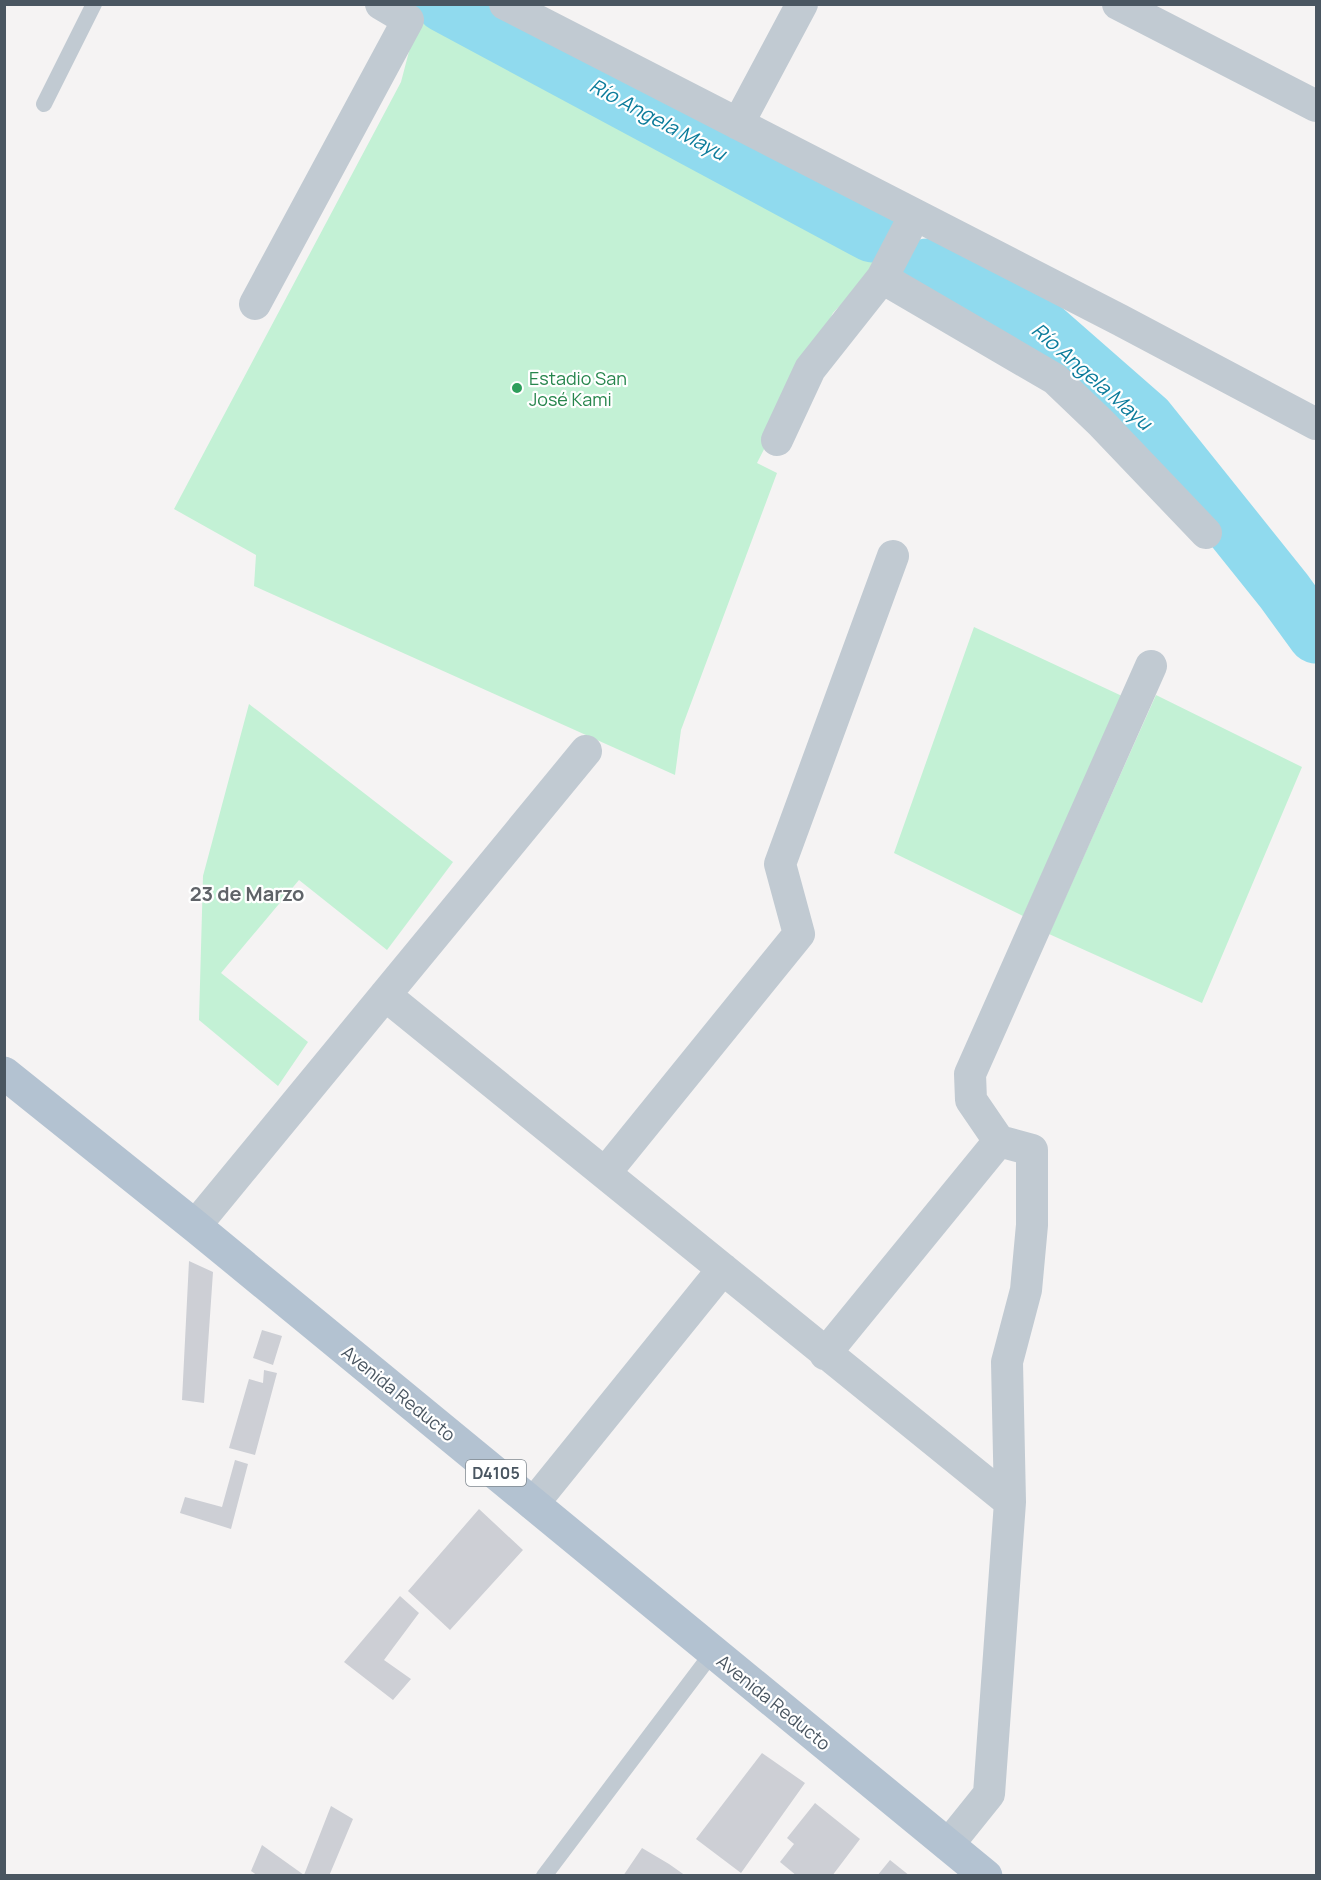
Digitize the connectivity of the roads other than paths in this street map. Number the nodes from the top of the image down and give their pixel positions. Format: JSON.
{"nodes":[{"id":1,"x":94,"y":4,"type":"edge"},
{"id":2,"x":381,"y":4,"type":"edge"},
{"id":3,"x":505,"y":4,"type":"edge"},
{"id":4,"x":802,"y":4,"type":"edge"},
{"id":5,"x":1118,"y":4,"type":"edge"},
{"id":6,"x":44,"y":104,"type":"dead end"},
{"id":7,"x":1317,"y":106,"type":"edge"},
{"id":8,"x":738,"y":124,"type":"junction"},
{"id":9,"x":915,"y":214,"type":"junction"},
{"id":10,"x":882,"y":278,"type":"junction"},
{"id":11,"x":255,"y":304,"type":"dead end"},
{"id":12,"x":1317,"y":424,"type":"edge"},
{"id":13,"x":777,"y":440,"type":"dead end"},
{"id":14,"x":1206,"y":533,"type":"dead end"},
{"id":15,"x":893,"y":556,"type":"dead end"},
{"id":16,"x":1151,"y":666,"type":"dead end"},
{"id":17,"x":586,"y":751,"type":"dead end"},
{"id":18,"x":385,"y":994,"type":"junction"},
{"id":19,"x":4,"y":1073,"type":"edge"},
{"id":20,"x":999,"y":1141,"type":"junction"},
{"id":21,"x":606,"y":1172,"type":"junction"},
{"id":22,"x":195,"y":1226,"type":"junction"},
{"id":23,"x":723,"y":1269,"type":"junction"},
{"id":24,"x":825,"y":1354,"type":"junction"},
{"id":25,"x":1010,"y":1502,"type":"junction"},
{"id":26,"x":533,"y":1503,"type":"junction"},
{"id":27,"x":713,"y":1652,"type":"junction"},
{"id":28,"x":948,"y":1845,"type":"junction"},
{"id":29,"x":544,"y":1875,"type":"edge"},
{"id":30,"x":986,"y":1875,"type":"edge"}],
"edges":[{"from":1,"to":6,"type":"lane"},
{"from":2,"to":11,"type":"street"},
{"from":3,"to":8,"type":"street"},
{"from":4,"to":8,"type":"street"},
{"from":5,"to":7,"type":"street"},
{"from":8,"to":9,"type":"street"},
{"from":9,"to":10,"type":"street"},
{"from":9,"to":12,"type":"street"},
{"from":10,"to":13,"type":"street"},
{"from":10,"to":14,"type":"street"},
{"from":15,"to":21,"type":"street"},
{"from":16,"to":20,"type":"street"},
{"from":17,"to":18,"type":"street"},
{"from":18,"to":21,"type":"street"},
{"from":18,"to":22,"type":"street"},
{"from":19,"to":22,"type":"main road","name":"Avenida Reducto","number":"D4105"},
{"from":20,"to":24,"type":"street"},
{"from":20,"to":25,"type":"street"},
{"from":21,"to":23,"type":"street"},
{"from":22,"to":26,"type":"main road","name":"Avenida Reducto","number":"D4105"},
{"from":23,"to":24,"type":"street"},
{"from":23,"to":26,"type":"street"},
{"from":24,"to":25,"type":"street"},
{"from":25,"to":28,"type":"street"},
{"from":26,"to":27,"type":"main road","name":"Avenida Reducto","number":"D4105"},
{"from":27,"to":28,"type":"main road","name":"Avenida Reducto","number":"D4105"},
{"from":27,"to":29,"type":"lane"},
{"from":28,"to":30,"type":"main road","name":"Avenida Reducto","number":"D4105"}]}
